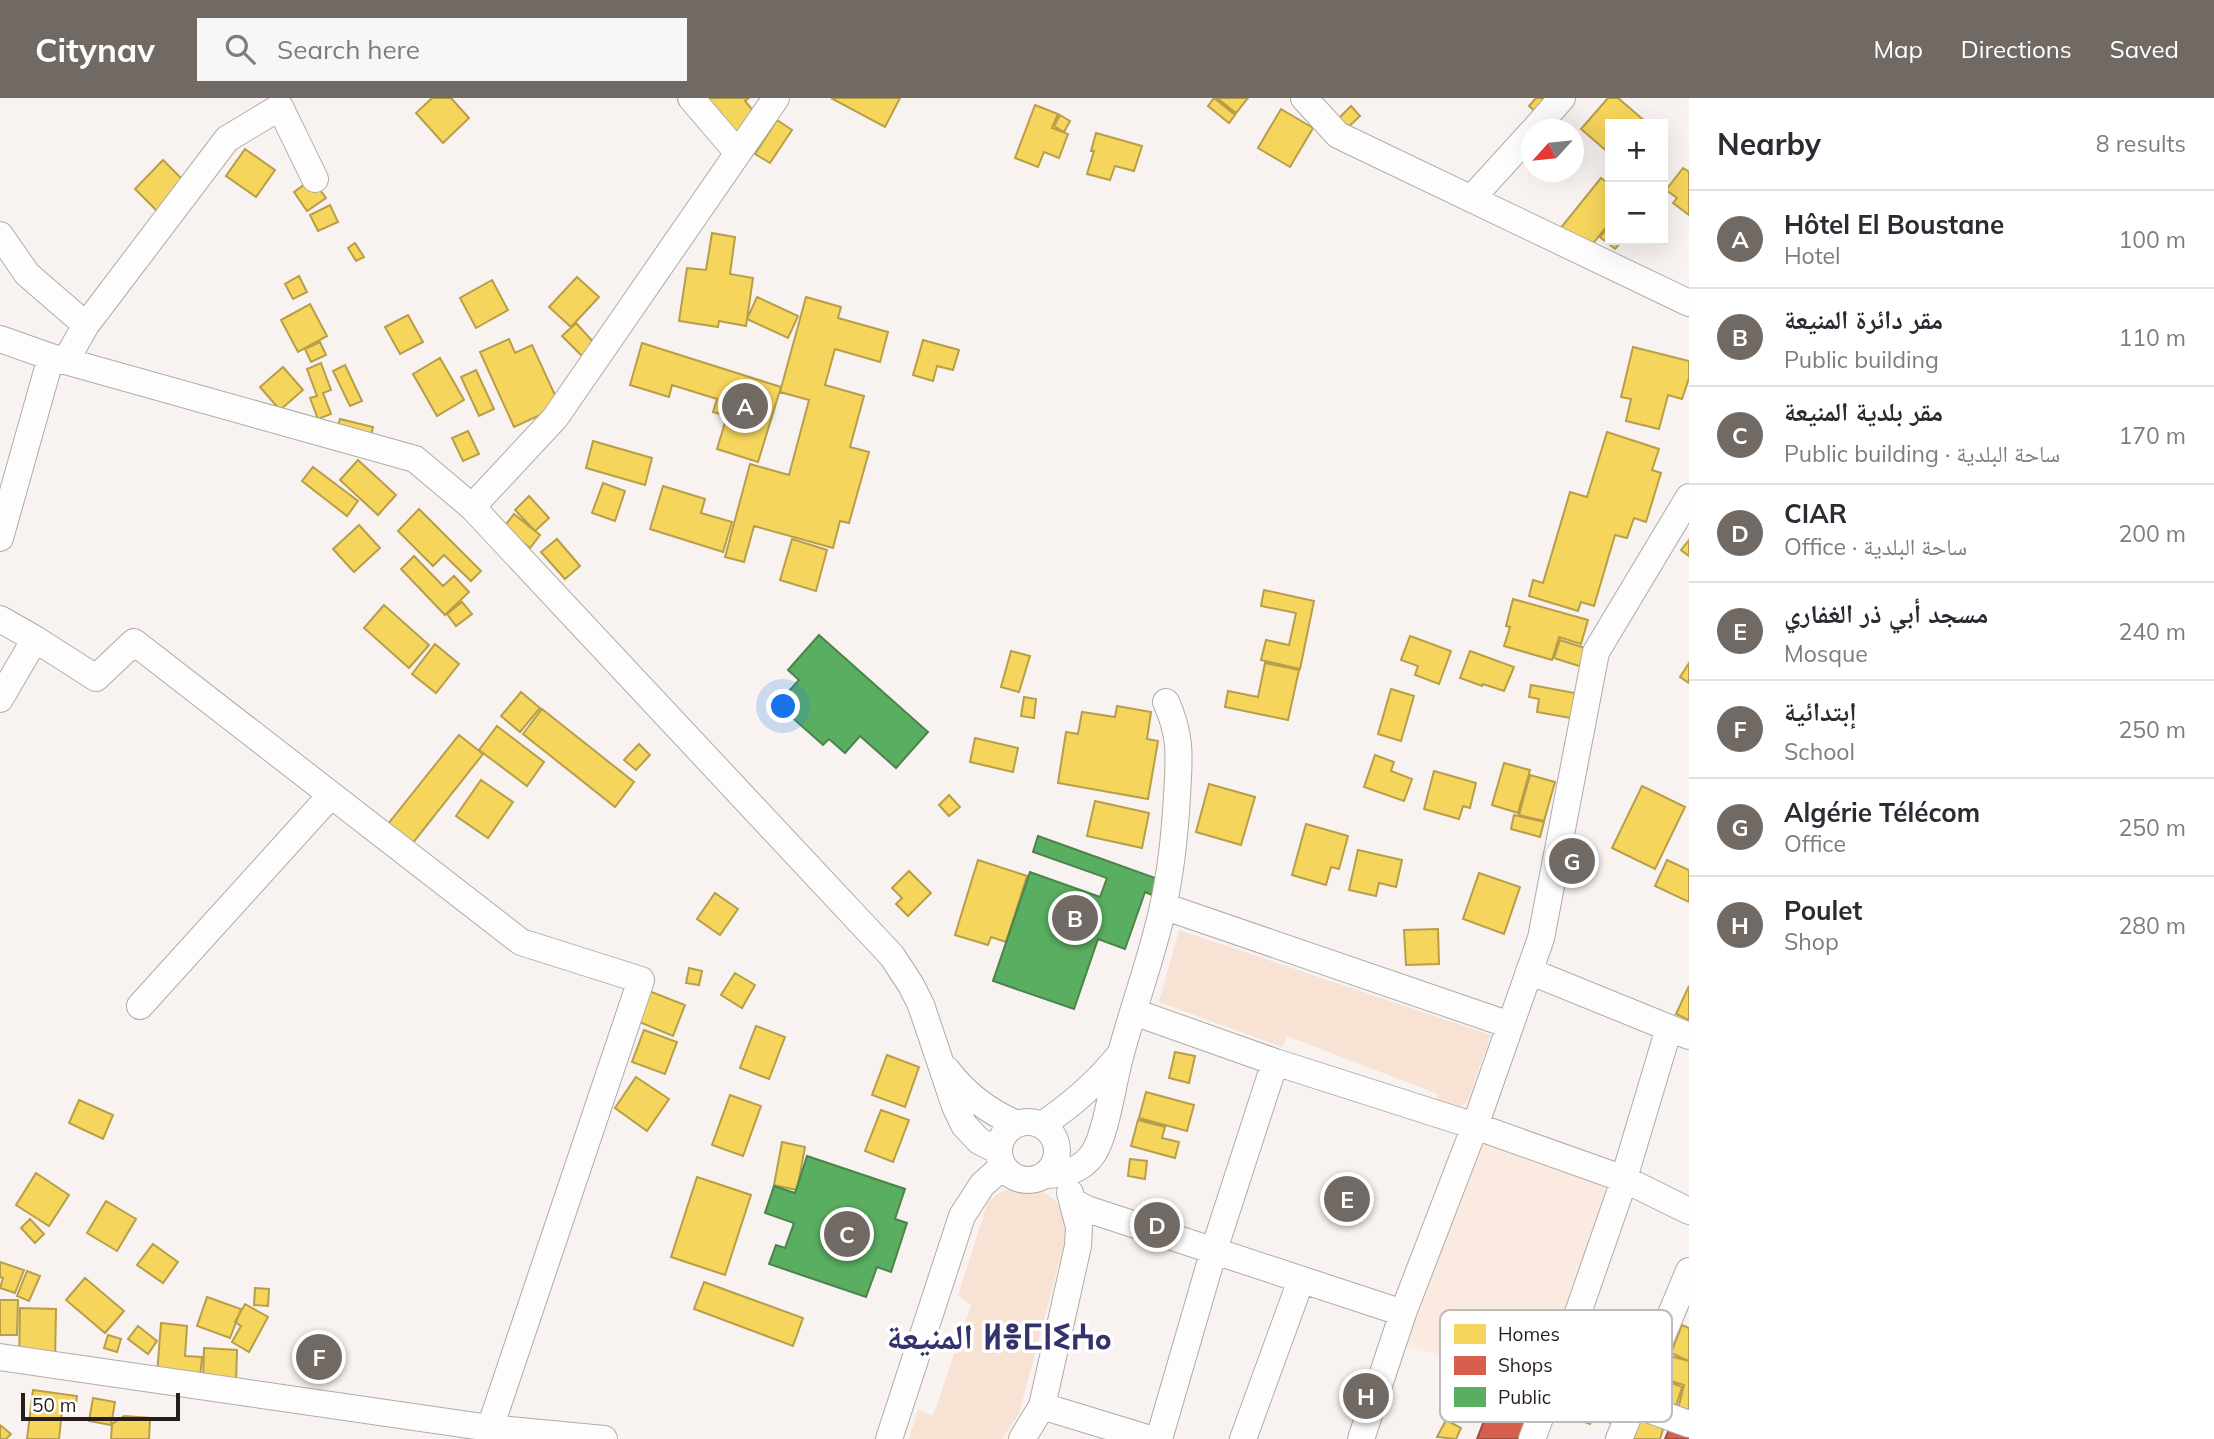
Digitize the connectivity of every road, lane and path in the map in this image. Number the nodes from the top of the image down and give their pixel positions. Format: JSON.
{"nodes":[{"id":1,"x":691,"y":98,"type":"edge"},
{"id":2,"x":776,"y":98,"type":"edge"},
{"id":3,"x":1304,"y":98,"type":"edge"},
{"id":4,"x":1562,"y":98,"type":"edge"},
{"id":5,"x":1544,"y":119,"type":"edge"},
{"id":6,"x":1521,"y":144,"type":"edge"},
{"id":7,"x":738,"y":153,"type":"junction"},
{"id":8,"x":315,"y":179,"type":"dead end"},
{"id":9,"x":1471,"y":199,"type":"junction"},
{"id":10,"x":0,"y":235,"type":"edge"},
{"id":11,"x":1689,"y":303,"type":"edge"},
{"id":12,"x":86,"y":325,"type":"junction"},
{"id":13,"x":0,"y":339,"type":"edge"},
{"id":14,"x":59,"y":358,"type":"junction"},
{"id":15,"x":1689,"y":497,"type":"edge"},
{"id":16,"x":472,"y":507,"type":"junction"},
{"id":17,"x":0,"y":538,"type":"edge"},
{"id":18,"x":0,"y":619,"type":"edge"},
{"id":19,"x":35,"y":639,"type":"junction"},
{"id":20,"x":0,"y":699,"type":"edge"},
{"id":21,"x":1167,"y":702,"type":"dead end"},
{"id":22,"x":331,"y":795,"type":"junction"},
{"id":23,"x":1163,"y":906,"type":"junction"},
{"id":24,"x":1529,"y":971,"type":"junction"},
{"id":25,"x":139,"y":1006,"type":"dead end"},
{"id":26,"x":1134,"y":1012,"type":"junction"},
{"id":27,"x":1510,"y":1025,"type":"junction"},
{"id":28,"x":1679,"y":1032,"type":"edge"},
{"id":29,"x":1120,"y":1054,"type":"junction"},
{"id":30,"x":938,"y":1057,"type":"junction"},
{"id":31,"x":1275,"y":1062,"type":"junction"},
{"id":32,"x":1029,"y":1124,"type":"junction"},
{"id":33,"x":1475,"y":1126,"type":"junction"},
{"id":34,"x":1001,"y":1158,"type":"junction"},
{"id":35,"x":1055,"y":1169,"type":"junction"},
{"id":36,"x":1624,"y":1179,"type":"junction"},
{"id":37,"x":1073,"y":1202,"type":"junction"},
{"id":38,"x":1689,"y":1211,"type":"edge"},
{"id":39,"x":1214,"y":1250,"type":"junction"},
{"id":40,"x":1689,"y":1271,"type":"edge"},
{"id":41,"x":1301,"y":1280,"type":"junction"},
{"id":42,"x":1579,"y":1310,"type":"edge"},
{"id":43,"x":1672,"y":1312,"type":"edge"},
{"id":44,"x":1403,"y":1313,"type":"junction"},
{"id":45,"x":0,"y":1357,"type":"edge"},
{"id":46,"x":1042,"y":1406,"type":"junction"},
{"id":47,"x":1672,"y":1418,"type":"edge"},
{"id":48,"x":1538,"y":1422,"type":"edge"},
{"id":49,"x":1626,"y":1422,"type":"edge"},
{"id":50,"x":1689,"y":1424,"type":"edge"},
{"id":51,"x":490,"y":1427,"type":"junction"},
{"id":52,"x":604,"y":1439,"type":"edge"},
{"id":53,"x":889,"y":1439,"type":"edge"},
{"id":54,"x":1022,"y":1439,"type":"edge"},
{"id":55,"x":1150,"y":1439,"type":"edge"},
{"id":56,"x":1159,"y":1439,"type":"edge"},
{"id":57,"x":1243,"y":1439,"type":"edge"},
{"id":58,"x":1361,"y":1439,"type":"edge"},
{"id":59,"x":1532,"y":1439,"type":"edge"},
{"id":60,"x":1619,"y":1439,"type":"edge"}],
"edges":[{"from":1,"to":7,"type":"street"},
{"from":2,"to":7,"type":"street"},
{"from":3,"to":9,"type":"street"},
{"from":4,"to":5,"type":"street"},
{"from":6,"to":9,"type":"street"},
{"from":7,"to":16,"type":"street"},
{"from":8,"to":12,"type":"street"},
{"from":9,"to":11,"type":"street"},
{"from":10,"to":12,"type":"street"},
{"from":12,"to":14,"type":"street"},
{"from":13,"to":14,"type":"street"},
{"from":14,"to":16,"type":"street"},
{"from":14,"to":17,"type":"street"},
{"from":15,"to":24,"type":"street"},
{"from":16,"to":30,"type":"street"},
{"from":18,"to":19,"type":"street"},
{"from":19,"to":20,"type":"street"},
{"from":19,"to":22,"type":"street"},
{"from":21,"to":23,"type":"street"},
{"from":22,"to":25,"type":"street"},
{"from":22,"to":51,"type":"street"},
{"from":23,"to":26,"type":"street"},
{"from":23,"to":27,"type":"street"},
{"from":24,"to":27,"type":"street"},
{"from":24,"to":28,"type":"street"},
{"from":26,"to":29,"type":"street"},
{"from":26,"to":31,"type":"street"},
{"from":27,"to":33,"type":"street"},
{"from":28,"to":36,"type":"street"},
{"from":29,"to":32,"type":"street"},
{"from":29,"to":35,"type":"street"},
{"from":30,"to":32,"type":"street"},
{"from":30,"to":34,"type":"street"},
{"from":31,"to":33,"type":"street"},
{"from":31,"to":39,"type":"street"},
{"from":32,"to":34,"type":"street"},
{"from":32,"to":35,"type":"street"},
{"from":33,"to":36,"type":"street"},
{"from":33,"to":44,"type":"street"},
{"from":34,"to":35,"type":"street"},
{"from":34,"to":53,"type":"street"},
{"from":35,"to":37,"type":"street"},
{"from":36,"to":38,"type":"street"},
{"from":36,"to":42,"type":"street"},
{"from":37,"to":39,"type":"street"},
{"from":37,"to":46,"type":"street"},
{"from":39,"to":41,"type":"street"},
{"from":39,"to":56,"type":"street"},
{"from":40,"to":43,"type":"street"},
{"from":41,"to":44,"type":"street"},
{"from":41,"to":57,"type":"street"},
{"from":44,"to":58,"type":"street"},
{"from":45,"to":51,"type":"street"},
{"from":46,"to":54,"type":"street"},
{"from":46,"to":55,"type":"street"},
{"from":47,"to":50,"type":"street"},
{"from":48,"to":59,"type":"street"},
{"from":49,"to":60,"type":"street"},
{"from":51,"to":52,"type":"street"}]}
